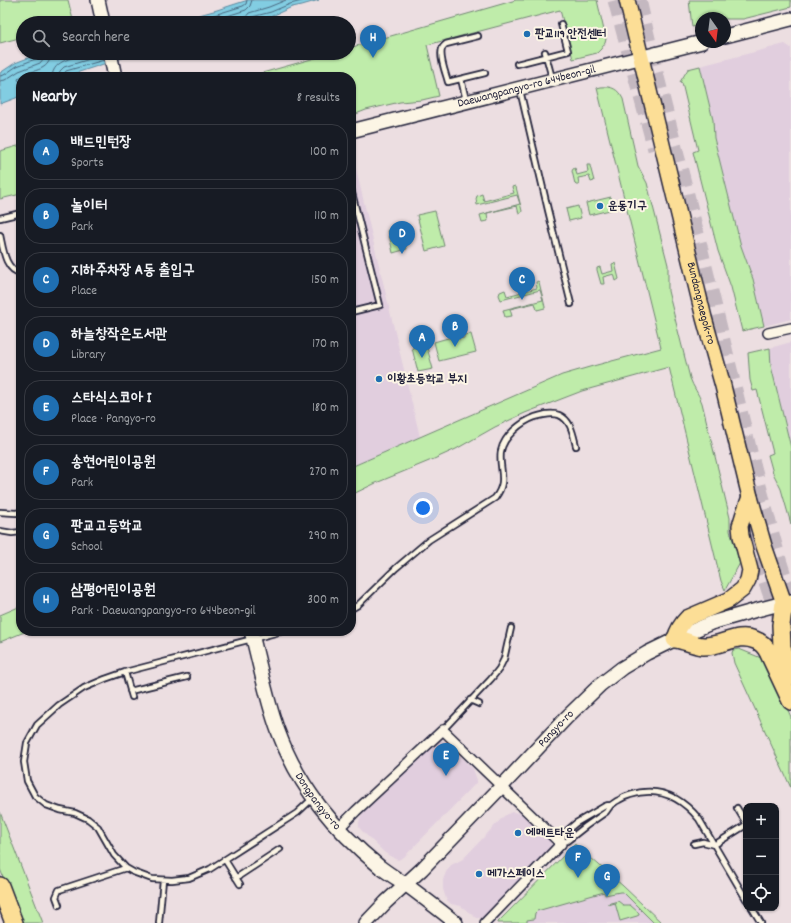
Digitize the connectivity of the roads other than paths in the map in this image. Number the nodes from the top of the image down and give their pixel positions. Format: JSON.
{"nodes":[{"id":1,"x":626,"y":0,"type":"edge"},
{"id":2,"x":791,"y":19,"type":"edge"},
{"id":3,"x":561,"y":24,"type":"dead end"},
{"id":4,"x":731,"y":34,"type":"edge"},
{"id":5,"x":478,"y":36,"type":"dead end"},
{"id":6,"x":695,"y":44,"type":"edge"},
{"id":7,"x":546,"y":55,"type":"junction"},
{"id":8,"x":641,"y":58,"type":"junction"},
{"id":9,"x":111,"y":60,"type":"edge"},
{"id":10,"x":517,"y":64,"type":"dead end"},
{"id":11,"x":114,"y":72,"type":"edge"},
{"id":12,"x":485,"y":73,"type":"dead end"},
{"id":13,"x":461,"y":79,"type":"junction"},
{"id":14,"x":552,"y":80,"type":"junction"},
{"id":15,"x":520,"y":88,"type":"junction"},
{"id":16,"x":467,"y":102,"type":"junction"},
{"id":17,"x":356,"y":130,"type":"edge"},
{"id":18,"x":356,"y":210,"type":"edge"},
{"id":19,"x":16,"y":214,"type":"edge"},
{"id":20,"x":0,"y":218,"type":"edge"},
{"id":21,"x":0,"y":235,"type":"edge"},
{"id":22,"x":16,"y":271,"type":"edge"},
{"id":23,"x":571,"y":304,"type":"dead end"},
{"id":24,"x":356,"y":311,"type":"edge"},
{"id":25,"x":791,"y":328,"type":"edge"},
{"id":26,"x":768,"y":333,"type":"dead end"},
{"id":27,"x":576,"y":446,"type":"dead end"},
{"id":28,"x":750,"y":498,"type":"junction"},
{"id":29,"x":0,"y":512,"type":"edge"},
{"id":30,"x":16,"y":513,"type":"edge"},
{"id":31,"x":0,"y":531,"type":"edge"},
{"id":32,"x":16,"y":533,"type":"edge"},
{"id":33,"x":789,"y":603,"type":"edge"},
{"id":34,"x":356,"y":606,"type":"edge"},
{"id":35,"x":511,"y":628,"type":"dead end"},
{"id":36,"x":249,"y":636,"type":"edge"},
{"id":37,"x":252,"y":636,"type":"edge"},
{"id":38,"x":675,"y":639,"type":"junction"},
{"id":39,"x":124,"y":672,"type":"junction"},
{"id":40,"x":791,"y":676,"type":"edge"},
{"id":41,"x":187,"y":677,"type":"dead end"},
{"id":42,"x":130,"y":691,"type":"junction"},
{"id":43,"x":132,"y":697,"type":"dead end"},
{"id":44,"x":470,"y":700,"type":"junction"},
{"id":45,"x":791,"y":701,"type":"edge"},
{"id":46,"x":479,"y":704,"type":"dead end"},
{"id":47,"x":443,"y":730,"type":"junction"},
{"id":48,"x":502,"y":786,"type":"junction"},
{"id":49,"x":314,"y":798,"type":"junction"},
{"id":50,"x":611,"y":805,"type":"junction"},
{"id":51,"x":737,"y":808,"type":"dead end"},
{"id":52,"x":743,"y":819,"type":"edge"},
{"id":53,"x":743,"y":826,"type":"edge"},
{"id":54,"x":338,"y":829,"type":"junction"},
{"id":55,"x":561,"y":843,"type":"junction"},
{"id":56,"x":694,"y":844,"type":"dead end"},
{"id":57,"x":714,"y":845,"type":"junction"},
{"id":58,"x":280,"y":849,"type":"dead end"},
{"id":59,"x":224,"y":860,"type":"junction"},
{"id":60,"x":126,"y":868,"type":"junction"},
{"id":61,"x":236,"y":878,"type":"junction"},
{"id":62,"x":163,"y":880,"type":"junction"},
{"id":63,"x":240,"y":884,"type":"dead end"},
{"id":64,"x":405,"y":884,"type":"junction"},
{"id":65,"x":0,"y":886,"type":"edge"},
{"id":66,"x":743,"y":894,"type":"edge"},
{"id":67,"x":59,"y":905,"type":"dead end"},
{"id":68,"x":754,"y":911,"type":"edge"},
{"id":69,"x":14,"y":923,"type":"edge"},
{"id":70,"x":159,"y":923,"type":"edge"},
{"id":71,"x":366,"y":923,"type":"edge"},
{"id":72,"x":456,"y":923,"type":"edge"},
{"id":73,"x":485,"y":923,"type":"edge"},
{"id":74,"x":761,"y":923,"type":"edge"}],
"edges":[{"from":1,"to":8,"type":"main road","name":"Bundangnaegok-ro"},
{"from":2,"to":4,"type":"main road"},
{"from":3,"to":7,"type":"lane"},
{"from":5,"to":13,"type":"lane"},
{"from":6,"to":8,"type":"main road","name":"Daewangpangyo-ro 644beon-gil"},
{"from":7,"to":10,"type":"lane"},
{"from":7,"to":14,"type":"lane"},
{"from":8,"to":14,"type":"main road","name":"Daewangpangyo-ro 644beon-gil"},
{"from":8,"to":28,"type":"main road","name":"Bundangnaegok-ro"},
{"from":9,"to":11,"type":"main road"},
{"from":12,"to":13,"type":"lane"},
{"from":13,"to":16,"type":"lane"},
{"from":14,"to":15,"type":"main road","name":"Daewangpangyo-ro 644beon-gil"},
{"from":15,"to":16,"type":"main road","name":"Daewangpangyo-ro 644beon-gil"},
{"from":15,"to":23,"type":"lane"},
{"from":16,"to":17,"type":"main road","name":"Daewangpangyo-ro 644beon-gil"},
{"from":18,"to":24,"type":"lane"},
{"from":19,"to":20,"type":"lane"},
{"from":21,"to":22,"type":"lane"},
{"from":25,"to":26,"type":"street"},
{"from":27,"to":34,"type":"lane"},
{"from":28,"to":33,"type":"main road","name":"Bundangnaegok-ro"},
{"from":28,"to":38,"type":"main road"},
{"from":29,"to":30,"type":"lane"},
{"from":31,"to":32,"type":"lane"},
{"from":33,"to":38,"type":"main road","name":"Pangyo-ro"},
{"from":33,"to":40,"type":"highway"},
{"from":35,"to":44,"type":"lane"},
{"from":36,"to":39,"type":"lane"},
{"from":37,"to":49,"type":"main road","name":"Dongpangyo-ro"},
{"from":38,"to":45,"type":"highway"},
{"from":38,"to":48,"type":"main road","name":"Pangyo-ro"},
{"from":39,"to":42,"type":"lane"},
{"from":39,"to":60,"type":"lane"},
{"from":41,"to":42,"type":"lane"},
{"from":42,"to":43,"type":"lane"},
{"from":44,"to":46,"type":"lane"},
{"from":44,"to":47,"type":"lane"},
{"from":47,"to":48,"type":"street"},
{"from":47,"to":54,"type":"street"},
{"from":48,"to":55,"type":"street"},
{"from":48,"to":64,"type":"main road","name":"Pangyo-ro"},
{"from":49,"to":54,"type":"main road","name":"Dongpangyo-ro"},
{"from":49,"to":59,"type":"lane"},
{"from":50,"to":55,"type":"lane"},
{"from":50,"to":55,"type":"lane"},
{"from":50,"to":57,"type":"lane"},
{"from":51,"to":52,"type":"lane"},
{"from":53,"to":57,"type":"lane"},
{"from":54,"to":64,"type":"main road","name":"Dongpangyo-ro"},
{"from":55,"to":73,"type":"street"},
{"from":56,"to":57,"type":"lane"},
{"from":57,"to":66,"type":"lane"},
{"from":58,"to":61,"type":"lane"},
{"from":59,"to":61,"type":"lane"},
{"from":59,"to":62,"type":"lane"},
{"from":60,"to":62,"type":"lane"},
{"from":60,"to":67,"type":"lane"},
{"from":61,"to":63,"type":"lane"},
{"from":62,"to":70,"type":"lane"},
{"from":64,"to":71,"type":"main road","name":"Pangyo-ro"},
{"from":64,"to":72,"type":"main road","name":"Dongpangyo-ro"},
{"from":65,"to":69,"type":"highway"},
{"from":68,"to":74,"type":"lane"}]}
